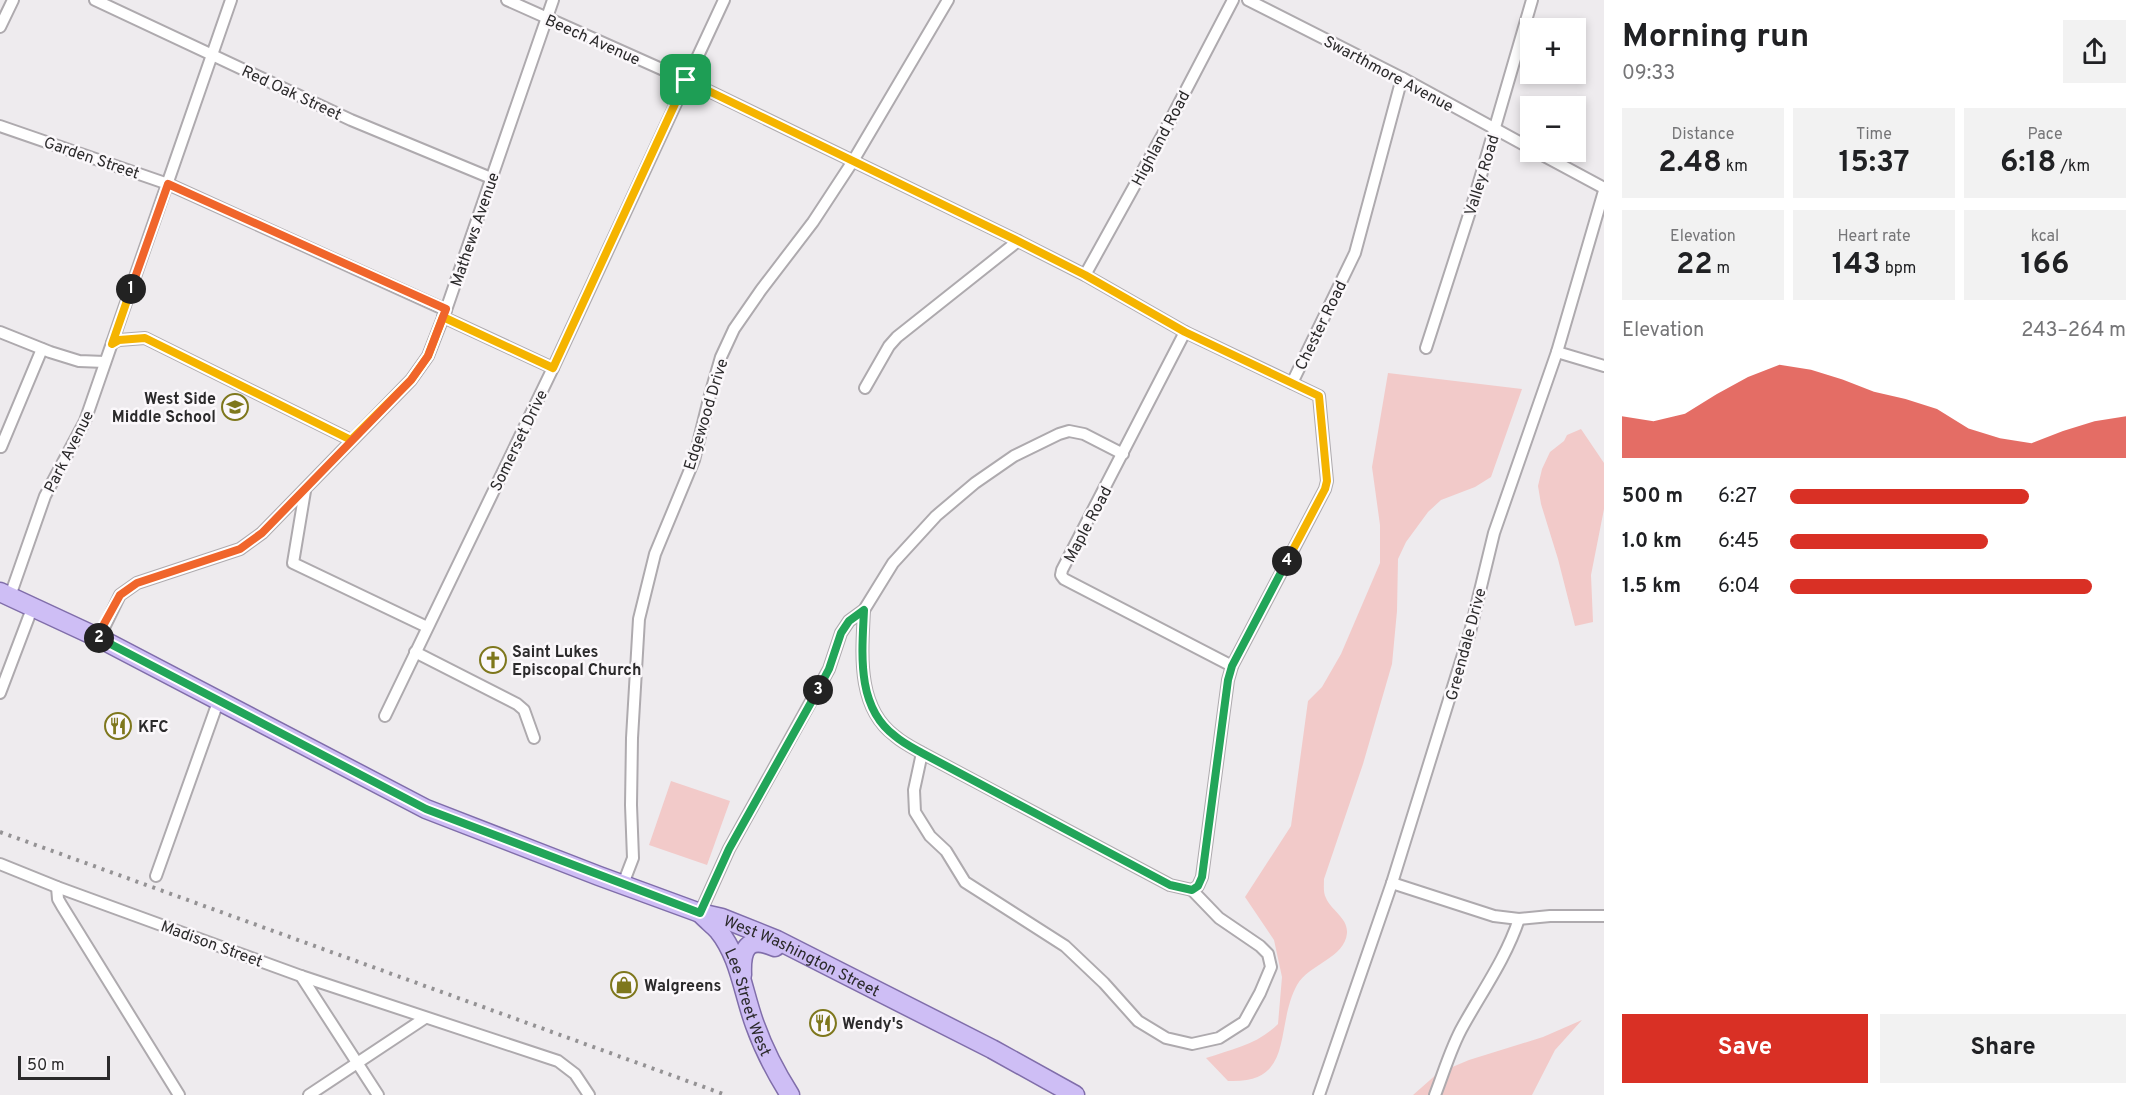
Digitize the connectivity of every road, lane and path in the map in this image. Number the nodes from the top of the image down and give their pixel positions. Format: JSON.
{"nodes":[{"id":1,"x":13,"y":0,"type":"edge"},
{"id":2,"x":95,"y":0,"type":"edge"},
{"id":3,"x":231,"y":0,"type":"edge"},
{"id":4,"x":507,"y":0,"type":"edge"},
{"id":5,"x":553,"y":0,"type":"edge"},
{"id":6,"x":724,"y":0,"type":"edge"},
{"id":7,"x":948,"y":0,"type":"edge"},
{"id":8,"x":1233,"y":0,"type":"edge"},
{"id":9,"x":1248,"y":0,"type":"edge"},
{"id":10,"x":1532,"y":0,"type":"edge"},
{"id":11,"x":547,"y":19,"type":"junction"},
{"id":12,"x":0,"y":27,"type":"edge"},
{"id":13,"x":212,"y":55,"type":"junction"},
{"id":14,"x":1402,"y":78,"type":"junction"},
{"id":15,"x":686,"y":80,"type":"junction"},
{"id":16,"x":0,"y":126,"type":"edge"},
{"id":17,"x":1495,"y":129,"type":"junction"},
{"id":18,"x":1520,"y":143,"type":"edge"},
{"id":19,"x":853,"y":161,"type":"junction"},
{"id":20,"x":1555,"y":162,"type":"edge"},
{"id":21,"x":491,"y":178,"type":"junction"},
{"id":22,"x":168,"y":184,"type":"junction"},
{"id":23,"x":1604,"y":189,"type":"edge"},
{"id":24,"x":1018,"y":241,"type":"junction"},
{"id":25,"x":1085,"y":275,"type":"junction"},
{"id":26,"x":445,"y":313,"type":"junction"},
{"id":27,"x":0,"y":332,"type":"edge"},
{"id":28,"x":1185,"y":332,"type":"junction"},
{"id":29,"x":112,"y":344,"type":"junction"},
{"id":30,"x":1426,"y":348,"type":"dead end"},
{"id":31,"x":42,"y":349,"type":"junction"},
{"id":32,"x":1557,"y":352,"type":"junction"},
{"id":33,"x":105,"y":362,"type":"junction"},
{"id":34,"x":1604,"y":366,"type":"edge"},
{"id":35,"x":553,"y":368,"type":"junction"},
{"id":36,"x":1292,"y":383,"type":"junction"},
{"id":37,"x":865,"y":388,"type":"dead end"},
{"id":38,"x":351,"y":440,"type":"junction"},
{"id":39,"x":1,"y":447,"type":"edge"},
{"id":40,"x":1124,"y":454,"type":"junction"},
{"id":41,"x":305,"y":491,"type":"junction"},
{"id":42,"x":5,"y":594,"type":"edge"},
{"id":43,"x":33,"y":606,"type":"junction"},
{"id":44,"x":864,"y":610,"type":"junction"},
{"id":45,"x":427,"y":627,"type":"junction"},
{"id":46,"x":99,"y":638,"type":"junction"},
{"id":47,"x":416,"y":652,"type":"junction"},
{"id":48,"x":1232,"y":666,"type":"junction"},
{"id":49,"x":0,"y":693,"type":"edge"},
{"id":50,"x":218,"y":702,"type":"junction"},
{"id":51,"x":385,"y":716,"type":"dead end"},
{"id":52,"x":534,"y":738,"type":"dead end"},
{"id":53,"x":922,"y":753,"type":"junction"},
{"id":54,"x":0,"y":864,"type":"edge"},
{"id":55,"x":156,"y":876,"type":"dead end"},
{"id":56,"x":1392,"y":883,"type":"junction"},
{"id":57,"x":623,"y":884,"type":"junction"},
{"id":58,"x":57,"y":887,"type":"junction"},
{"id":59,"x":1192,"y":890,"type":"junction"},
{"id":60,"x":700,"y":913,"type":"junction"},
{"id":61,"x":1604,"y":916,"type":"edge"},
{"id":62,"x":1519,"y":919,"type":"junction"},
{"id":63,"x":822,"y":964,"type":"junction"},
{"id":64,"x":301,"y":976,"type":"junction"},
{"id":65,"x":742,"y":983,"type":"junction"},
{"id":66,"x":425,"y":1018,"type":"junction"},
{"id":67,"x":358,"y":1064,"type":"junction"},
{"id":68,"x":179,"y":1095,"type":"edge"},
{"id":69,"x":309,"y":1095,"type":"edge"},
{"id":70,"x":378,"y":1095,"type":"edge"},
{"id":71,"x":589,"y":1095,"type":"edge"},
{"id":72,"x":790,"y":1095,"type":"edge"},
{"id":73,"x":1075,"y":1095,"type":"edge"},
{"id":74,"x":1319,"y":1095,"type":"edge"},
{"id":75,"x":1435,"y":1095,"type":"edge"}],
"edges":[{"from":1,"to":12,"type":"street"},
{"from":2,"to":13,"type":"street","name":"Red Oak Street"},
{"from":3,"to":13,"type":"street","name":"Park Avenue"},
{"from":4,"to":11,"type":"street","name":"Beech Avenue"},
{"from":5,"to":11,"type":"street","name":"Mathews Avenue"},
{"from":6,"to":15,"type":"street","name":"Somerset Drive"},
{"from":7,"to":19,"type":"street","name":"Edgewood Drive"},
{"from":8,"to":25,"type":"street","name":"Highland Road"},
{"from":9,"to":14,"type":"street","name":"Swarthmore Avenue"},
{"from":10,"to":17,"type":"street","name":"Valley Road"},
{"from":11,"to":15,"type":"street","name":"Beech Avenue"},
{"from":11,"to":21,"type":"street","name":"Mathews Avenue"},
{"from":13,"to":21,"type":"street","name":"Red Oak Street"},
{"from":13,"to":22,"type":"street","name":"Park Avenue"},
{"from":14,"to":17,"type":"street","name":"Swarthmore Avenue"},
{"from":14,"to":36,"type":"street","name":"Chester Road"},
{"from":15,"to":19,"type":"street","name":"Beech Avenue"},
{"from":15,"to":35,"type":"street","name":"Somerset Drive"},
{"from":16,"to":22,"type":"street","name":"Garden Street"},
{"from":17,"to":18,"type":"street","name":"Swarthmore Avenue"},
{"from":17,"to":30,"type":"street","name":"Valley Road"},
{"from":19,"to":24,"type":"street","name":"Beech Avenue"},
{"from":19,"to":57,"type":"street","name":"Edgewood Drive"},
{"from":20,"to":23,"type":"street"},
{"from":21,"to":26,"type":"street","name":"Mathews Avenue"},
{"from":22,"to":26,"type":"street","name":"Garden Street"},
{"from":22,"to":29,"type":"street","name":"Park Avenue"},
{"from":23,"to":32,"type":"street","name":"Greendale Drive"},
{"from":24,"to":25,"type":"street","name":"Beech Avenue"},
{"from":24,"to":37,"type":"street"},
{"from":25,"to":28,"type":"street","name":"Beech Avenue"},
{"from":26,"to":35,"type":"street","name":"Garden Street"},
{"from":26,"to":38,"type":"street","name":"Mathews Avenue"},
{"from":27,"to":31,"type":"street"},
{"from":28,"to":36,"type":"street","name":"Beech Avenue"},
{"from":28,"to":40,"type":"street","name":"Maple Road"},
{"from":29,"to":33,"type":"street","name":"Park Avenue"},
{"from":29,"to":38,"type":"street"},
{"from":31,"to":33,"type":"street"},
{"from":31,"to":39,"type":"street"},
{"from":32,"to":34,"type":"street"},
{"from":32,"to":56,"type":"street","name":"Greendale Drive"},
{"from":33,"to":42,"type":"street","name":"Park Avenue"},
{"from":35,"to":45,"type":"street","name":"Somerset Drive"},
{"from":36,"to":48,"type":"street","name":"Chester Road"},
{"from":38,"to":41,"type":"street","name":"Mathews Avenue"},
{"from":40,"to":44,"type":"street"},
{"from":40,"to":48,"type":"street","name":"Maple Road"},
{"from":41,"to":45,"type":"street"},
{"from":41,"to":46,"type":"street","name":"Mathews Avenue"},
{"from":42,"to":43,"type":"main road","name":"West Washington Street"},
{"from":43,"to":46,"type":"main road","name":"West Washington Street"},
{"from":43,"to":49,"type":"street"},
{"from":44,"to":53,"type":"street"},
{"from":44,"to":60,"type":"street"},
{"from":45,"to":47,"type":"street","name":"Somerset Drive"},
{"from":46,"to":50,"type":"main road","name":"West Washington Street"},
{"from":47,"to":51,"type":"street","name":"Somerset Drive"},
{"from":47,"to":52,"type":"street"},
{"from":48,"to":59,"type":"street","name":"Chester Road"},
{"from":50,"to":55,"type":"street"},
{"from":50,"to":57,"type":"main road","name":"West Washington Street"},
{"from":53,"to":59,"type":"street"},
{"from":53,"to":59,"type":"street"},
{"from":54,"to":58,"type":"street","name":"Madison Street"},
{"from":56,"to":62,"type":"street"},
{"from":56,"to":74,"type":"street","name":"Greendale Drive"},
{"from":57,"to":60,"type":"main road","name":"West Washington Street"},
{"from":58,"to":64,"type":"street","name":"Madison Street"},
{"from":58,"to":68,"type":"street"},
{"from":60,"to":63,"type":"main road","name":"West Washington Street"},
{"from":60,"to":65,"type":"main road","name":"Lee Street West"},
{"from":61,"to":62,"type":"street"},
{"from":62,"to":75,"type":"street"},
{"from":63,"to":65,"type":"main road"},
{"from":63,"to":73,"type":"main road","name":"West Washington Street"},
{"from":64,"to":66,"type":"street","name":"Madison Street"},
{"from":64,"to":67,"type":"street"},
{"from":65,"to":72,"type":"main road","name":"Lee Street West"},
{"from":66,"to":67,"type":"street"},
{"from":66,"to":71,"type":"street","name":"Madison Street"},
{"from":67,"to":69,"type":"street"},
{"from":67,"to":70,"type":"street"}]}
